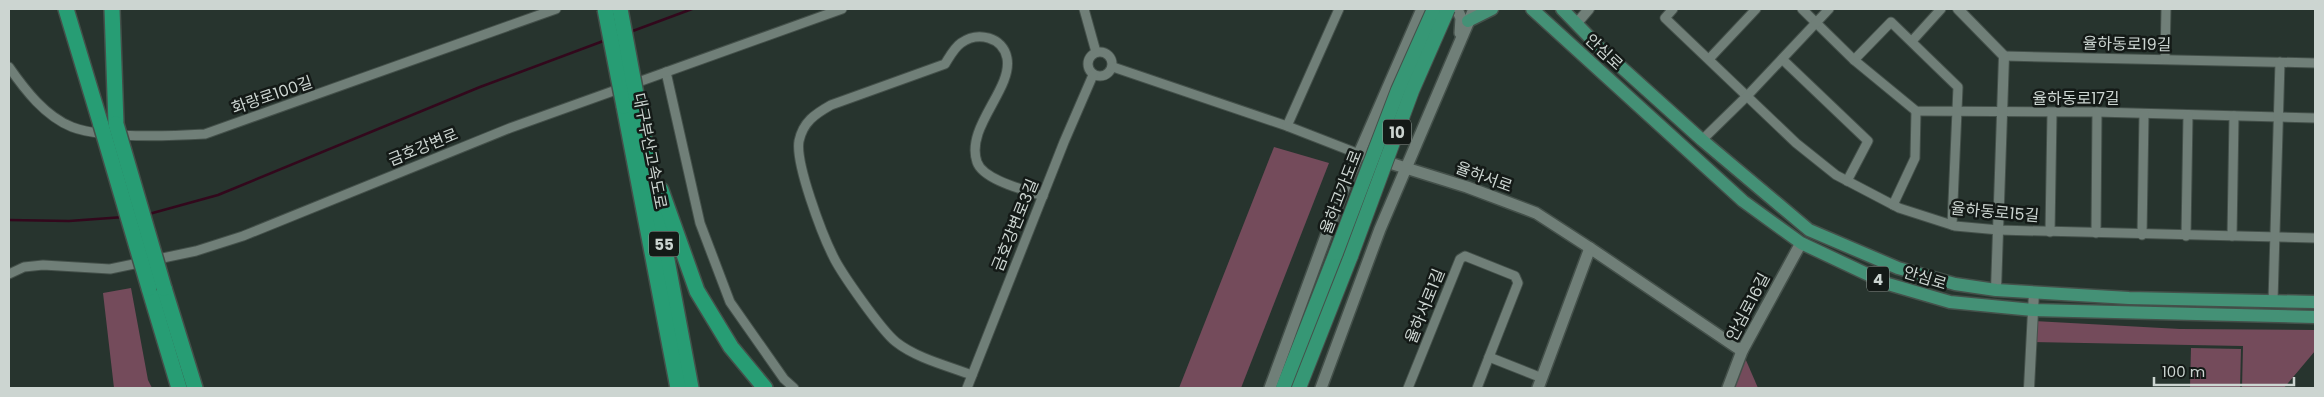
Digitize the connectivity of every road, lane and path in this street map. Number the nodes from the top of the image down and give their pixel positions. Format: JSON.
{"nodes":[{"id":1,"x":66,"y":9,"type":"edge"},
{"id":2,"x":112,"y":9,"type":"edge"},
{"id":3,"x":556,"y":9,"type":"edge"},
{"id":4,"x":605,"y":9,"type":"edge"},
{"id":5,"x":620,"y":9,"type":"edge"},
{"id":6,"x":842,"y":9,"type":"edge"},
{"id":7,"x":1084,"y":9,"type":"edge"},
{"id":8,"x":1339,"y":9,"type":"edge"},
{"id":9,"x":1422,"y":9,"type":"edge"},
{"id":10,"x":1434,"y":9,"type":"edge"},
{"id":11,"x":1448,"y":9,"type":"edge"},
{"id":12,"x":1457,"y":9,"type":"edge"},
{"id":13,"x":1474,"y":9,"type":"edge"},
{"id":14,"x":1492,"y":9,"type":"edge"},
{"id":15,"x":1523,"y":9,"type":"edge"},
{"id":16,"x":1562,"y":9,"type":"edge"},
{"id":17,"x":1588,"y":9,"type":"edge"},
{"id":18,"x":1673,"y":9,"type":"edge"},
{"id":19,"x":1756,"y":9,"type":"edge"},
{"id":20,"x":1802,"y":9,"type":"edge"},
{"id":21,"x":1829,"y":9,"type":"edge"},
{"id":22,"x":1942,"y":9,"type":"edge"},
{"id":23,"x":1958,"y":9,"type":"edge"},
{"id":24,"x":2166,"y":9,"type":"edge"},
{"id":25,"x":1535,"y":11,"type":"edge"},
{"id":26,"x":1468,"y":21,"type":"junction"},
{"id":27,"x":1577,"y":23,"type":"junction"},
{"id":28,"x":1816,"y":23,"type":"junction"},
{"id":29,"x":1460,"y":39,"type":"junction"},
{"id":30,"x":1912,"y":41,"type":"junction"},
{"id":31,"x":1096,"y":52,"type":"junction"},
{"id":32,"x":2004,"y":56,"type":"junction"},
{"id":33,"x":1708,"y":59,"type":"junction"},
{"id":34,"x":2165,"y":59,"type":"junction"},
{"id":35,"x":1782,"y":60,"type":"junction"},
{"id":36,"x":1854,"y":60,"type":"junction"},
{"id":37,"x":2280,"y":62,"type":"junction"},
{"id":38,"x":2315,"y":63,"type":"edge"},
{"id":39,"x":9,"y":67,"type":"edge"},
{"id":40,"x":1113,"y":67,"type":"junction"},
{"id":41,"x":666,"y":72,"type":"junction"},
{"id":42,"x":1093,"y":75,"type":"junction"},
{"id":43,"x":1748,"y":96,"type":"junction"},
{"id":44,"x":630,"y":103,"type":"junction"},
{"id":45,"x":1916,"y":111,"type":"junction"},
{"id":46,"x":1956,"y":111,"type":"junction"},
{"id":47,"x":2003,"y":112,"type":"junction"},
{"id":48,"x":2097,"y":112,"type":"junction"},
{"id":49,"x":2052,"y":113,"type":"junction"},
{"id":50,"x":2144,"y":114,"type":"junction"},
{"id":51,"x":2188,"y":115,"type":"junction"},
{"id":52,"x":2234,"y":116,"type":"junction"},
{"id":53,"x":2278,"y":117,"type":"junction"},
{"id":54,"x":2315,"y":118,"type":"edge"},
{"id":55,"x":109,"y":124,"type":"junction"},
{"id":56,"x":1287,"y":126,"type":"junction"},
{"id":57,"x":1702,"y":140,"type":"junction"},
{"id":58,"x":646,"y":145,"type":"junction"},
{"id":59,"x":1359,"y":154,"type":"junction"},
{"id":60,"x":1405,"y":167,"type":"junction"},
{"id":61,"x":1847,"y":180,"type":"junction"},
{"id":62,"x":1043,"y":196,"type":"junction"},
{"id":63,"x":1893,"y":204,"type":"junction"},
{"id":64,"x":1952,"y":225,"type":"junction"},
{"id":65,"x":1999,"y":230,"type":"junction"},
{"id":66,"x":2050,"y":232,"type":"junction"},
{"id":67,"x":2096,"y":233,"type":"junction"},
{"id":68,"x":2142,"y":235,"type":"junction"},
{"id":69,"x":2186,"y":236,"type":"junction"},
{"id":70,"x":2232,"y":236,"type":"junction"},
{"id":71,"x":2275,"y":237,"type":"junction"},
{"id":72,"x":2315,"y":238,"type":"edge"},
{"id":73,"x":1801,"y":243,"type":"junction"},
{"id":74,"x":1590,"y":248,"type":"junction"},
{"id":75,"x":9,"y":274,"type":"edge"},
{"id":76,"x":157,"y":288,"type":"junction"},
{"id":77,"x":1996,"y":290,"type":"junction"},
{"id":78,"x":2034,"y":292,"type":"junction"},
{"id":79,"x":2273,"y":301,"type":"junction"},
{"id":80,"x":2315,"y":302,"type":"edge"},
{"id":81,"x":2033,"y":310,"type":"junction"},
{"id":82,"x":664,"y":312,"type":"junction"},
{"id":83,"x":2315,"y":317,"type":"edge"},
{"id":84,"x":1742,"y":351,"type":"junction"},
{"id":85,"x":1489,"y":357,"type":"junction"},
{"id":86,"x":972,"y":375,"type":"junction"},
{"id":87,"x":1540,"y":383,"type":"edge"},
{"id":88,"x":179,"y":388,"type":"edge"},
{"id":89,"x":195,"y":388,"type":"edge"},
{"id":90,"x":674,"y":388,"type":"edge"},
{"id":91,"x":678,"y":388,"type":"edge"},
{"id":92,"x":691,"y":388,"type":"edge"},
{"id":93,"x":765,"y":388,"type":"edge"},
{"id":94,"x":794,"y":388,"type":"edge"},
{"id":95,"x":967,"y":388,"type":"edge"},
{"id":96,"x":1270,"y":388,"type":"edge"},
{"id":97,"x":1283,"y":388,"type":"edge"},
{"id":98,"x":1299,"y":388,"type":"edge"},
{"id":99,"x":1321,"y":388,"type":"edge"},
{"id":100,"x":1408,"y":388,"type":"edge"},
{"id":101,"x":1477,"y":388,"type":"edge"},
{"id":102,"x":1728,"y":388,"type":"edge"},
{"id":103,"x":2029,"y":388,"type":"edge"}],
"edges":[{"from":1,"to":55,"type":"highway"},
{"from":2,"to":55,"type":"highway"},
{"from":3,"to":39,"type":"street","name":"화랑로100길"},
{"from":4,"to":44,"type":"highway","name":"대구부산고속도로","number":"55","bridge":true},
{"from":5,"to":44,"type":"highway","name":"대구부산고속도로","number":"55","bridge":true},
{"from":6,"to":41,"type":"street","name":"금호강변로"},
{"from":7,"to":31,"type":"street"},
{"from":8,"to":56,"type":"street"},
{"from":9,"to":59,"type":"main road"},
{"from":10,"to":97,"type":"highway","name":"율하고가도로","number":"10","bridge":true},
{"from":11,"to":98,"type":"highway","name":"율하고가도로","number":"10","bridge":true},
{"from":12,"to":29,"type":"main road"},
{"from":13,"to":26,"type":"main road"},
{"from":14,"to":26,"type":"main road"},
{"from":15,"to":25,"type":"main road"},
{"from":16,"to":27,"type":"main road","name":"안심로","number":"4"},
{"from":17,"to":27,"type":"street"},
{"from":18,"to":33,"type":"street","name":"율하동로15길"},
{"from":19,"to":33,"type":"street"},
{"from":20,"to":28,"type":"street"},
{"from":21,"to":28,"type":"street"},
{"from":22,"to":30,"type":"street"},
{"from":23,"to":32,"type":"street"},
{"from":24,"to":34,"type":"street"},
{"from":25,"to":73,"type":"main road","name":"안심로","number":"4"},
{"from":26,"to":29,"type":"main road"},
{"from":27,"to":57,"type":"main road","name":"안심로","number":"4"},
{"from":28,"to":35,"type":"street"},
{"from":28,"to":36,"type":"street"},
{"from":29,"to":60,"type":"main road"},
{"from":30,"to":36,"type":"street"},
{"from":30,"to":46,"type":"street"},
{"from":31,"to":40,"type":"street"},
{"from":31,"to":42,"type":"street"},
{"from":32,"to":34,"type":"street","name":"율하동로19길"},
{"from":32,"to":47,"type":"street"},
{"from":33,"to":43,"type":"street","name":"율하동로15길"},
{"from":34,"to":37,"type":"street","name":"율하동로19길"},
{"from":35,"to":43,"type":"street"},
{"from":35,"to":61,"type":"street"},
{"from":36,"to":45,"type":"street"},
{"from":37,"to":38,"type":"street","name":"율하동로19길"},
{"from":37,"to":53,"type":"street"},
{"from":40,"to":42,"type":"street"},
{"from":40,"to":56,"type":"street"},
{"from":41,"to":75,"type":"street","name":"금호강변로"},
{"from":41,"to":94,"type":"street"},
{"from":42,"to":62,"type":"street","name":"금호강변로3길"},
{"from":43,"to":57,"type":"street"},
{"from":43,"to":61,"type":"street","name":"율하동로15길"},
{"from":44,"to":58,"type":"highway","name":"대구부산고속도로","number":"55"},
{"from":44,"to":82,"type":"highway","name":"대구부산고속도로","number":"55"},
{"from":45,"to":46,"type":"street","name":"율하동로17길"},
{"from":45,"to":63,"type":"street"},
{"from":46,"to":47,"type":"street","name":"율하동로17길"},
{"from":46,"to":64,"type":"street"},
{"from":47,"to":49,"type":"street","name":"율하동로17길"},
{"from":47,"to":65,"type":"street"},
{"from":48,"to":49,"type":"street","name":"율하동로17길"},
{"from":48,"to":50,"type":"street","name":"율하동로17길"},
{"from":48,"to":67,"type":"street"},
{"from":49,"to":66,"type":"street"},
{"from":50,"to":51,"type":"street","name":"율하동로17길"},
{"from":50,"to":68,"type":"street"},
{"from":51,"to":52,"type":"street","name":"율하동로17길"},
{"from":51,"to":69,"type":"street"},
{"from":52,"to":53,"type":"street","name":"율하동로17길"},
{"from":52,"to":70,"type":"street"},
{"from":53,"to":54,"type":"street","name":"율하동로17길"},
{"from":53,"to":71,"type":"street"},
{"from":55,"to":76,"type":"highway","bridge":true},
{"from":56,"to":59,"type":"street"},
{"from":57,"to":77,"type":"main road","name":"안심로","number":"4"},
{"from":58,"to":92,"type":"highway","name":"대구부산고속도로","number":"55"},
{"from":58,"to":93,"type":"highway"},
{"from":59,"to":60,"type":"main road","name":"율하서로"},
{"from":59,"to":96,"type":"main road"},
{"from":60,"to":74,"type":"main road","name":"율하서로"},
{"from":60,"to":99,"type":"main road"},
{"from":61,"to":63,"type":"street","name":"율하동로15길"},
{"from":62,"to":86,"type":"street","name":"금호강변로3길"},
{"from":62,"to":86,"type":"street"},
{"from":63,"to":64,"type":"street","name":"율하동로15길"},
{"from":64,"to":65,"type":"street","name":"율하동로15길"},
{"from":65,"to":66,"type":"street","name":"율하동로15길"},
{"from":65,"to":77,"type":"street"},
{"from":66,"to":67,"type":"street","name":"율하동로15길"},
{"from":67,"to":68,"type":"street","name":"율하동로15길"},
{"from":68,"to":69,"type":"street","name":"율하동로15길"},
{"from":69,"to":70,"type":"street","name":"율하동로15길"},
{"from":70,"to":71,"type":"street","name":"율하동로15길"},
{"from":71,"to":72,"type":"street","name":"율하동로15길"},
{"from":71,"to":79,"type":"street"},
{"from":73,"to":81,"type":"main road","name":"안심로","number":"4"},
{"from":73,"to":84,"type":"main road","name":"안심로16길"},
{"from":74,"to":84,"type":"main road","name":"율하서로"},
{"from":74,"to":87,"type":"main road"},
{"from":76,"to":88,"type":"highway"},
{"from":76,"to":89,"type":"highway"},
{"from":77,"to":78,"type":"main road","name":"안심로","number":"4"},
{"from":78,"to":79,"type":"main road","name":"안심로","number":"4"},
{"from":78,"to":81,"type":"street"},
{"from":79,"to":80,"type":"main road","name":"안심로","number":"4"},
{"from":81,"to":83,"type":"main road","name":"안심로","number":"4"},
{"from":81,"to":103,"type":"street"},
{"from":82,"to":90,"type":"highway"},
{"from":82,"to":91,"type":"highway","name":"대구부산고속도로","number":"55"},
{"from":84,"to":102,"type":"main road","name":"안심로16길"},
{"from":85,"to":87,"type":"street"},
{"from":85,"to":100,"type":"street","name":"율하서로1길"},
{"from":85,"to":101,"type":"street","name":"율하서로1길"},
{"from":86,"to":95,"type":"street","name":"금호강변로3길"}]}
